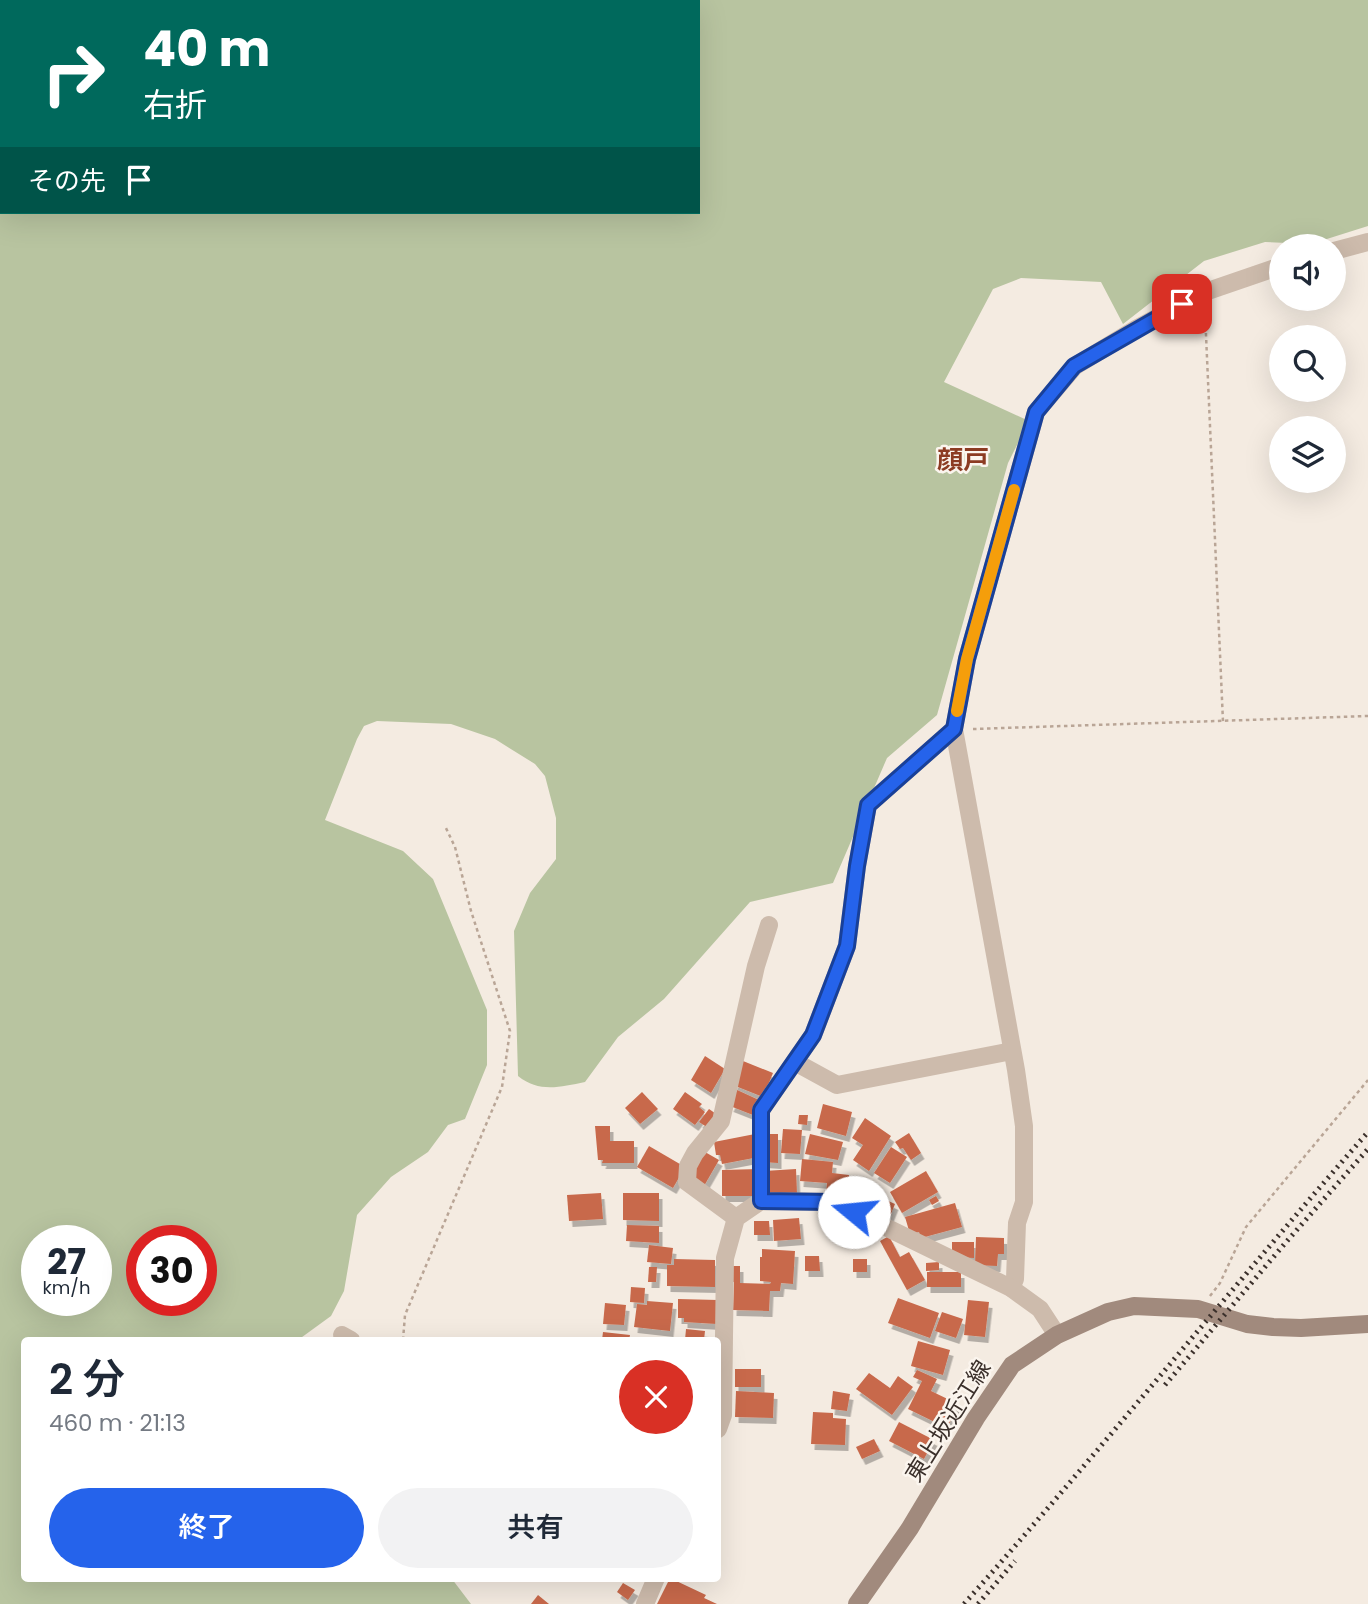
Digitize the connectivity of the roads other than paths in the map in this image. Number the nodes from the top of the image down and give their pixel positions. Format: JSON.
{"nodes":[{"id":1,"x":1368,"y":242,"type":"edge"},
{"id":2,"x":1346,"y":248,"type":"edge"},
{"id":3,"x":1269,"y":270,"type":"edge"},
{"id":4,"x":954,"y":729,"type":"junction"},
{"id":5,"x":769,"y":925,"type":"dead end"},
{"id":6,"x":1012,"y":1051,"type":"junction"},
{"id":7,"x":795,"y":1062,"type":"junction"},
{"id":8,"x":761,"y":1201,"type":"junction"},
{"id":9,"x":736,"y":1218,"type":"junction"},
{"id":10,"x":1010,"y":1288,"type":"junction"},
{"id":11,"x":1368,"y":1324,"type":"edge"},
{"id":12,"x":1057,"y":1335,"type":"junction"},
{"id":13,"x":721,"y":1402,"type":"edge"},
{"id":14,"x":721,"y":1421,"type":"edge"},
{"id":15,"x":654,"y":1582,"type":"edge"},
{"id":16,"x":645,"y":1604,"type":"edge"},
{"id":17,"x":857,"y":1604,"type":"edge"}],
"edges":[{"from":1,"to":2,"type":"street"},
{"from":3,"to":4,"type":"street"},
{"from":4,"to":6,"type":"street"},
{"from":4,"to":7,"type":"street"},
{"from":5,"to":9,"type":"street"},
{"from":6,"to":7,"type":"street"},
{"from":6,"to":10,"type":"street"},
{"from":7,"to":8,"type":"street"},
{"from":8,"to":9,"type":"street"},
{"from":8,"to":10,"type":"street"},
{"from":9,"to":13,"type":"street"},
{"from":10,"to":12,"type":"street"},
{"from":11,"to":12,"type":"main road","name":"東上坂近江線"},
{"from":12,"to":17,"type":"main road","name":"東上坂近江線"},
{"from":13,"to":14,"type":"street"},
{"from":15,"to":16,"type":"street"}]}
